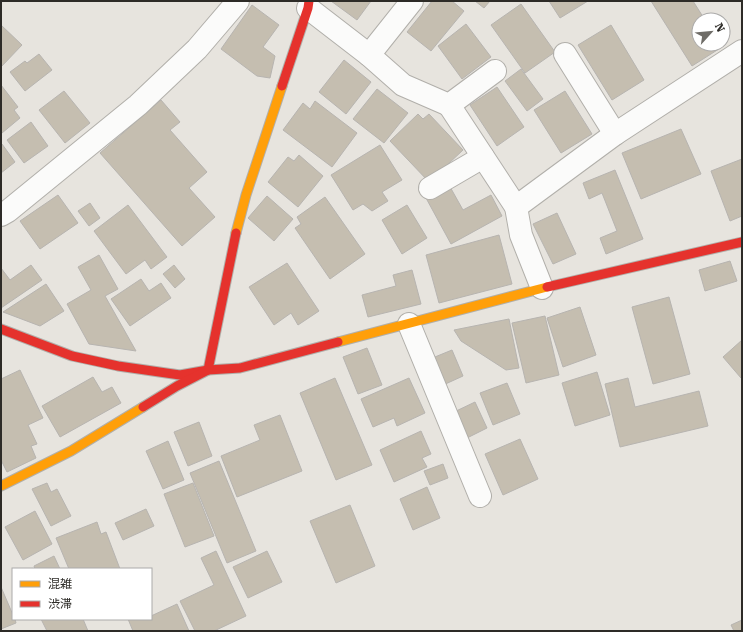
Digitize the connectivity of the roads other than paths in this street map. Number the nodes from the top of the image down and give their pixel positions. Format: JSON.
{"nodes":[{"id":1,"x":238,"y":1,"type":"edge"},
{"id":2,"x":412,"y":1,"type":"edge"},
{"id":3,"x":309,"y":4,"type":"edge"},
{"id":4,"x":742,"y":51,"type":"edge"},
{"id":5,"x":565,"y":54,"type":"dead end"},
{"id":6,"x":369,"y":55,"type":"junction"},
{"id":7,"x":495,"y":71,"type":"dead end"},
{"id":8,"x":449,"y":105,"type":"junction"},
{"id":9,"x":615,"y":134,"type":"junction"},
{"id":10,"x":483,"y":157,"type":"junction"},
{"id":11,"x":430,"y":188,"type":"dead end"},
{"id":12,"x":516,"y":207,"type":"junction"},
{"id":13,"x":1,"y":215,"type":"edge"},
{"id":14,"x":742,"y":242,"type":"edge"},
{"id":15,"x":542,"y":288,"type":"junction"},
{"id":16,"x":409,"y":324,"type":"junction"},
{"id":17,"x":1,"y":328,"type":"edge"},
{"id":18,"x":208,"y":370,"type":"junction"},
{"id":19,"x":1,"y":486,"type":"edge"},
{"id":20,"x":480,"y":496,"type":"dead end"}],
"edges":[{"from":1,"to":13,"type":"street"},
{"from":2,"to":6,"type":"street"},
{"from":3,"to":6,"type":"street"},
{"from":3,"to":18,"type":"street"},
{"from":4,"to":9,"type":"street"},
{"from":5,"to":9,"type":"street"},
{"from":6,"to":8,"type":"street"},
{"from":7,"to":8,"type":"street"},
{"from":8,"to":10,"type":"street"},
{"from":9,"to":12,"type":"street"},
{"from":10,"to":11,"type":"street"},
{"from":10,"to":12,"type":"street"},
{"from":12,"to":15,"type":"street"},
{"from":14,"to":15,"type":"street"},
{"from":15,"to":16,"type":"street"},
{"from":16,"to":18,"type":"street"},
{"from":16,"to":20,"type":"street"},
{"from":17,"to":18,"type":"street"},
{"from":18,"to":19,"type":"street"}]}
